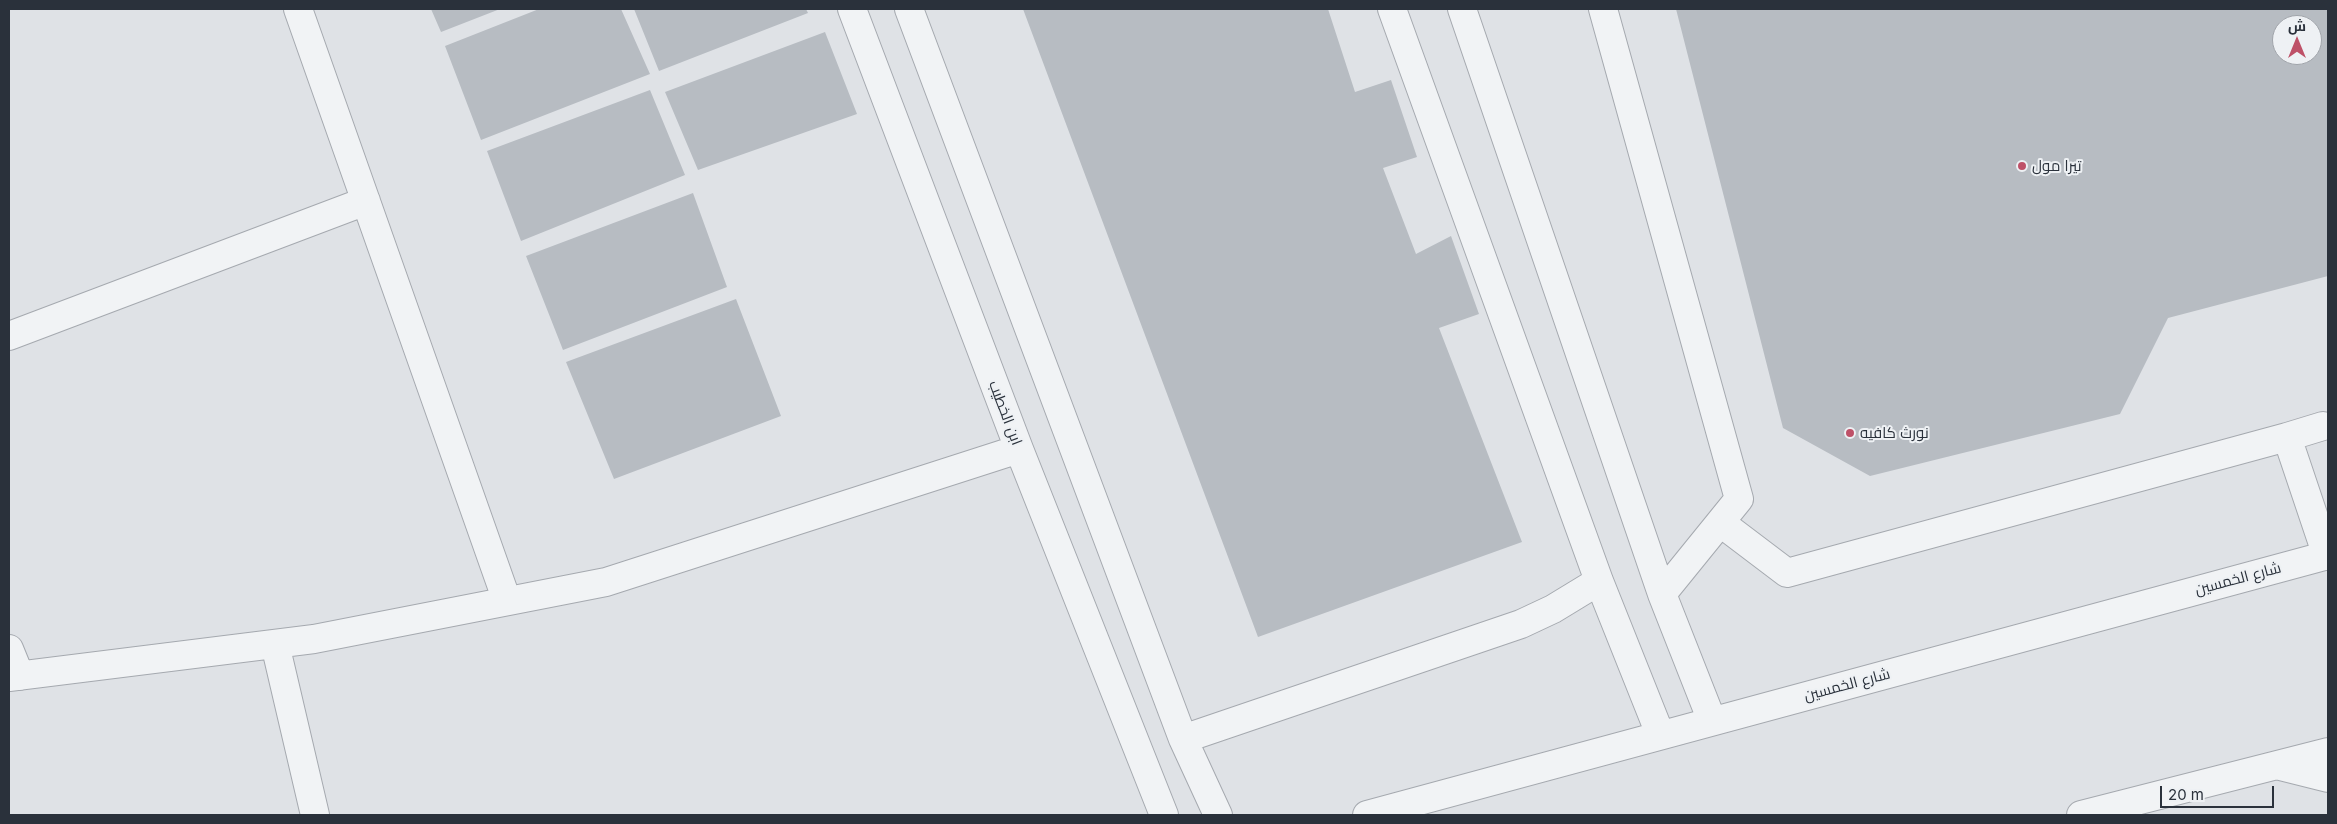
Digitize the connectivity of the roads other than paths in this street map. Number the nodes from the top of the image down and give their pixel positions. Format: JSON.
{"nodes":[{"id":1,"x":298,"y":9,"type":"edge"},
{"id":2,"x":852,"y":9,"type":"edge"},
{"id":3,"x":909,"y":9,"type":"edge"},
{"id":4,"x":1392,"y":9,"type":"edge"},
{"id":5,"x":1462,"y":9,"type":"edge"},
{"id":6,"x":1603,"y":9,"type":"edge"},
{"id":7,"x":366,"y":201,"type":"junction"},
{"id":8,"x":9,"y":336,"type":"edge"},
{"id":9,"x":2327,"y":431,"type":"edge"},
{"id":10,"x":2287,"y":437,"type":"junction"},
{"id":11,"x":1019,"y":449,"type":"junction"},
{"id":12,"x":1721,"y":523,"type":"junction"},
{"id":13,"x":2328,"y":555,"type":"edge"},
{"id":14,"x":1599,"y":581,"type":"junction"},
{"id":15,"x":1662,"y":594,"type":"junction"},
{"id":16,"x":507,"y":602,"type":"junction"},
{"id":17,"x":275,"y":644,"type":"junction"},
{"id":18,"x":9,"y":649,"type":"edge"},
{"id":19,"x":14,"y":676,"type":"edge"},
{"id":20,"x":1712,"y":721,"type":"junction"},
{"id":21,"x":1660,"y":734,"type":"junction"},
{"id":22,"x":1183,"y":739,"type":"junction"},
{"id":23,"x":2328,"y":752,"type":"edge"},
{"id":24,"x":2278,"y":766,"type":"junction"},
{"id":25,"x":2328,"y":778,"type":"edge"},
{"id":26,"x":315,"y":815,"type":"edge"},
{"id":27,"x":1164,"y":815,"type":"edge"},
{"id":28,"x":1218,"y":815,"type":"edge"},
{"id":29,"x":1367,"y":815,"type":"edge"},
{"id":30,"x":2081,"y":815,"type":"edge"}],
"edges":[{"from":1,"to":7,"type":"street"},
{"from":2,"to":11,"type":"street","name":"ابن الخطيب"},
{"from":3,"to":22,"type":"street"},
{"from":4,"to":14,"type":"street"},
{"from":5,"to":15,"type":"street"},
{"from":6,"to":12,"type":"street"},
{"from":7,"to":8,"type":"street"},
{"from":7,"to":16,"type":"street"},
{"from":9,"to":10,"type":"street"},
{"from":10,"to":12,"type":"street"},
{"from":10,"to":13,"type":"street"},
{"from":11,"to":16,"type":"street"},
{"from":11,"to":27,"type":"street","name":"ابن الخطيب"},
{"from":12,"to":15,"type":"street"},
{"from":13,"to":20,"type":"street","name":"شارع الخمسين"},
{"from":14,"to":21,"type":"street"},
{"from":14,"to":22,"type":"street"},
{"from":15,"to":20,"type":"street"},
{"from":16,"to":17,"type":"street"},
{"from":17,"to":19,"type":"street"},
{"from":17,"to":26,"type":"street"},
{"from":18,"to":19,"type":"street"},
{"from":20,"to":21,"type":"street","name":"شارع الخمسين"},
{"from":21,"to":29,"type":"street","name":"شارع الخمسين"},
{"from":22,"to":28,"type":"street"},
{"from":23,"to":24,"type":"street"},
{"from":24,"to":25,"type":"street"},
{"from":24,"to":30,"type":"street"}]}
